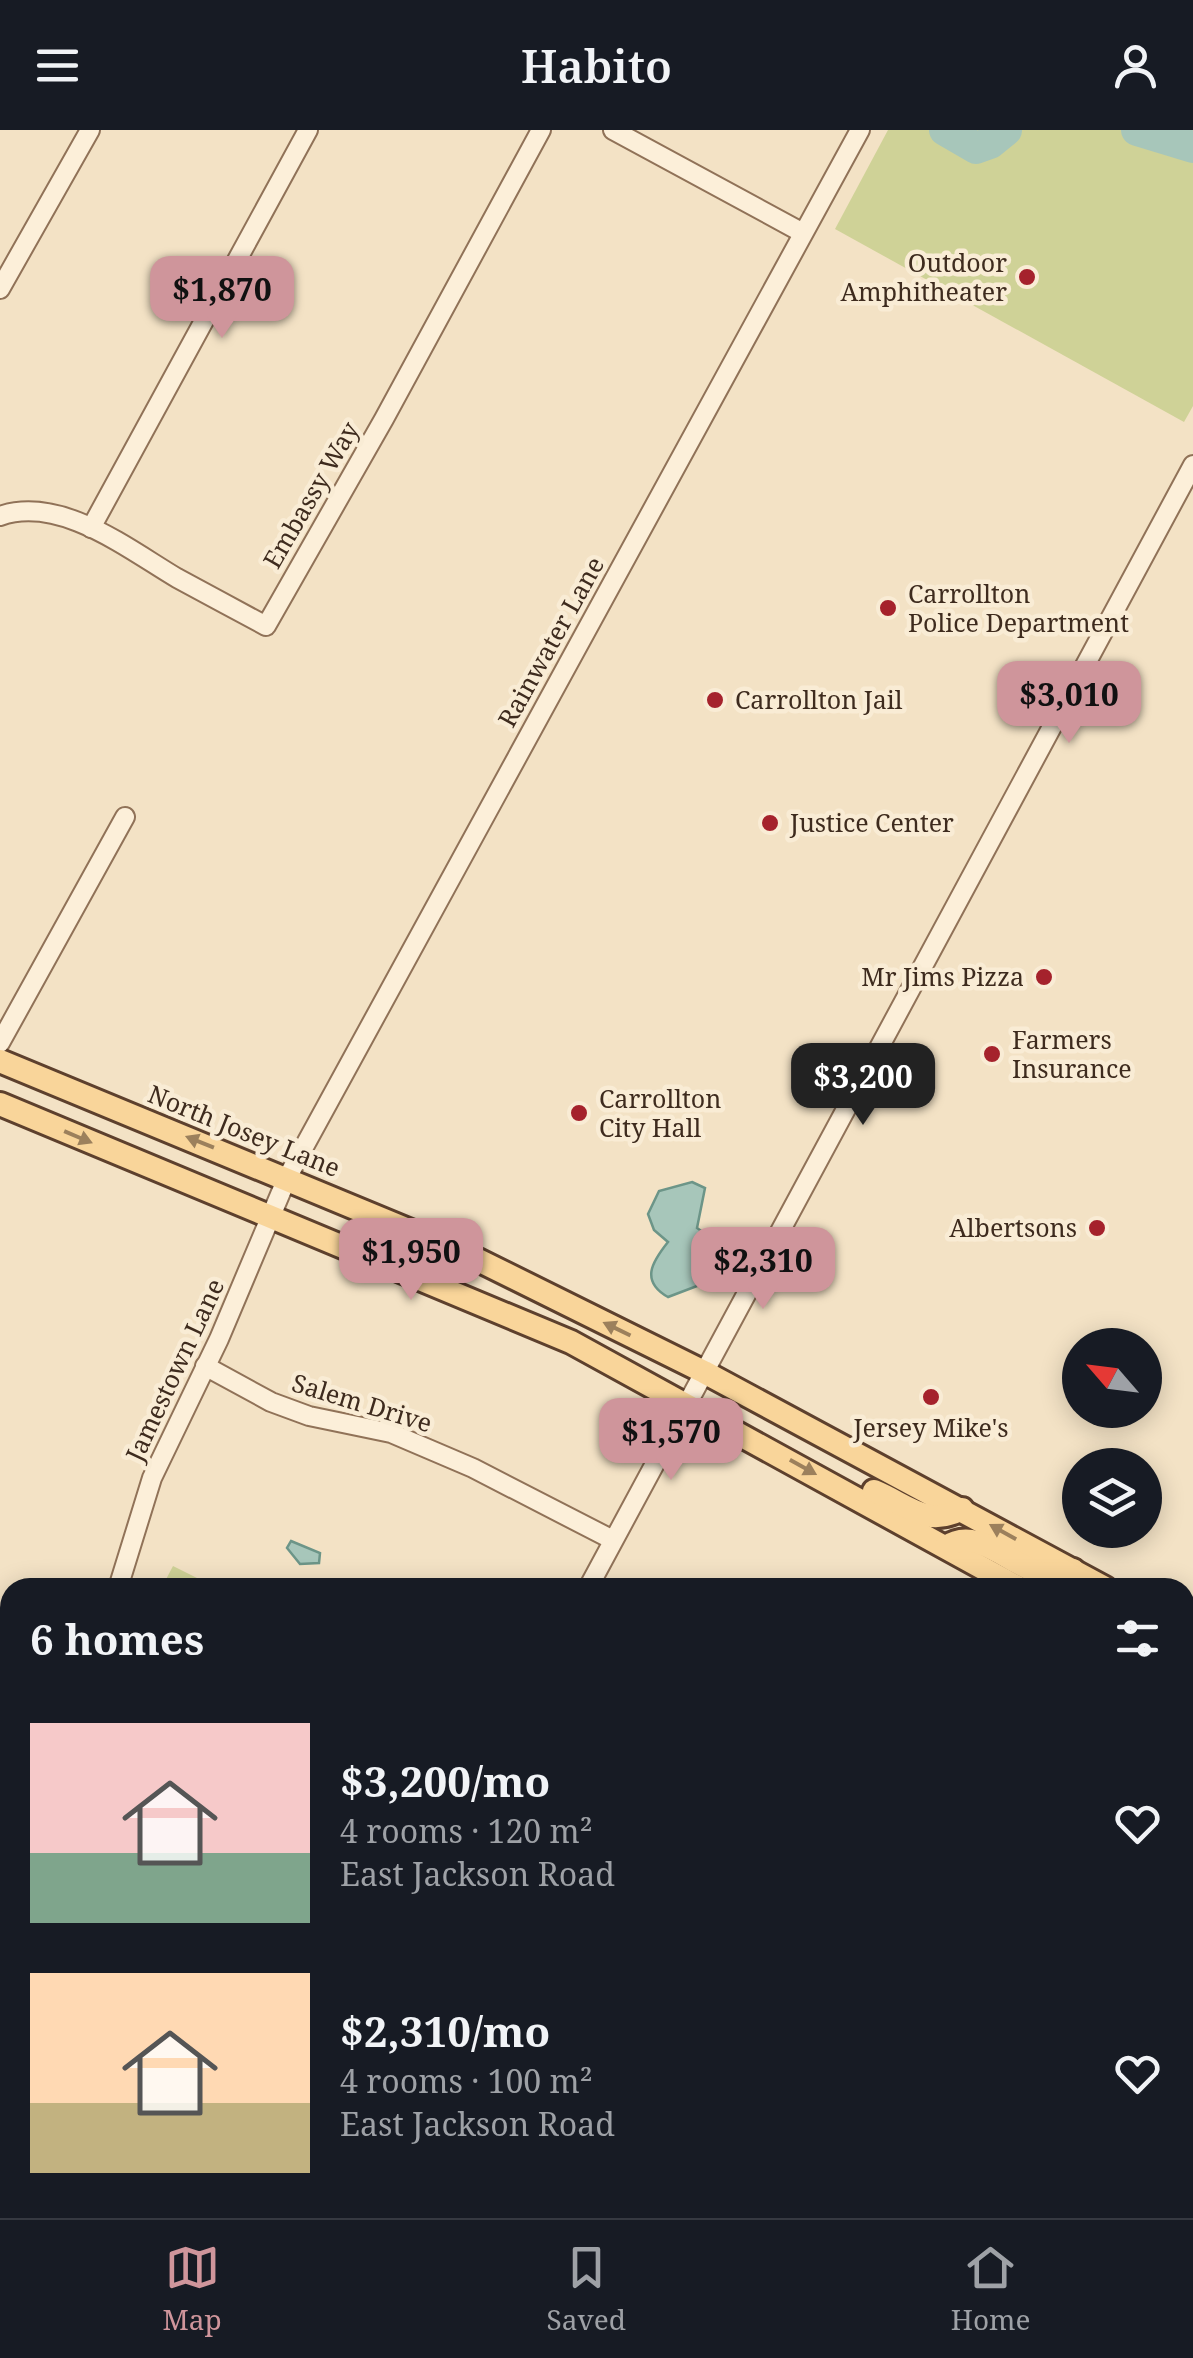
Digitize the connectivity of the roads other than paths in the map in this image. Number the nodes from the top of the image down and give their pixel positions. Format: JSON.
{"nodes":[{"id":1,"x":90,"y":130,"type":"edge"},
{"id":2,"x":308,"y":130,"type":"edge"},
{"id":3,"x":541,"y":130,"type":"edge"},
{"id":4,"x":614,"y":130,"type":"edge"},
{"id":5,"x":860,"y":130,"type":"edge"},
{"id":6,"x":648,"y":138,"type":"edge"},
{"id":7,"x":803,"y":233,"type":"junction"},
{"id":8,"x":0,"y":289,"type":"edge"},
{"id":9,"x":1193,"y":466,"type":"edge"},
{"id":10,"x":0,"y":516,"type":"edge"},
{"id":11,"x":91,"y":528,"type":"junction"},
{"id":12,"x":125,"y":817,"type":"dead end"},
{"id":13,"x":0,"y":1043,"type":"edge"},
{"id":14,"x":0,"y":1061,"type":"edge"},
{"id":15,"x":0,"y":1104,"type":"edge"},
{"id":16,"x":287,"y":1178,"type":"junction"},
{"id":17,"x":271,"y":1216,"type":"junction"},
{"id":18,"x":204,"y":1366,"type":"junction"},
{"id":19,"x":704,"y":1372,"type":"junction"},
{"id":20,"x":687,"y":1404,"type":"junction"},
{"id":21,"x":852,"y":1494,"type":"junction"},
{"id":22,"x":962,"y":1510,"type":"junction"},
{"id":23,"x":613,"y":1540,"type":"junction"},
{"id":24,"x":946,"y":1547,"type":"junction"},
{"id":25,"x":1073,"y":1570,"type":"junction"},
{"id":26,"x":121,"y":1578,"type":"edge"},
{"id":27,"x":593,"y":1578,"type":"edge"},
{"id":28,"x":1001,"y":1578,"type":"edge"},
{"id":29,"x":1087,"y":1578,"type":"edge"}],
"edges":[{"from":1,"to":8,"type":"street"},
{"from":2,"to":11,"type":"street"},
{"from":3,"to":11,"type":"street","name":"Embassy Way"},
{"from":4,"to":6,"type":"street"},
{"from":5,"to":7,"type":"street","name":"Rainwater Lane"},
{"from":6,"to":7,"type":"street"},
{"from":7,"to":16,"type":"street","name":"Rainwater Lane"},
{"from":9,"to":19,"type":"street"},
{"from":10,"to":11,"type":"street","name":"Embassy Way"},
{"from":12,"to":13,"type":"street"},
{"from":16,"to":14,"type":"main road","name":"North Josey Lane","one_way":true},
{"from":15,"to":17,"type":"main road","one_way":true},
{"from":16,"to":17,"type":"street","name":"Jamestown Lane"},
{"from":19,"to":16,"type":"main road","name":"North Josey Lane","one_way":true},
{"from":17,"to":18,"type":"street","name":"Jamestown Lane"},
{"from":17,"to":20,"type":"main road"},
{"from":18,"to":23,"type":"street","name":"Salem Drive"},
{"from":18,"to":26,"type":"street","name":"Jamestown Lane"},
{"from":19,"to":20,"type":"street"},
{"from":19,"to":22,"type":"main road","name":"North Josey Lane"},
{"from":20,"to":21,"type":"main road","one_way":true},
{"from":20,"to":23,"type":"street"},
{"from":21,"to":22,"type":"main road"},
{"from":21,"to":24,"type":"main road"},
{"from":25,"to":22,"type":"main road","name":"North Josey Lane","one_way":true},
{"from":23,"to":27,"type":"street"},
{"from":24,"to":25,"type":"main road"},
{"from":24,"to":28,"type":"main road"},
{"from":25,"to":29,"type":"main road","name":"North Josey Lane"}]}
